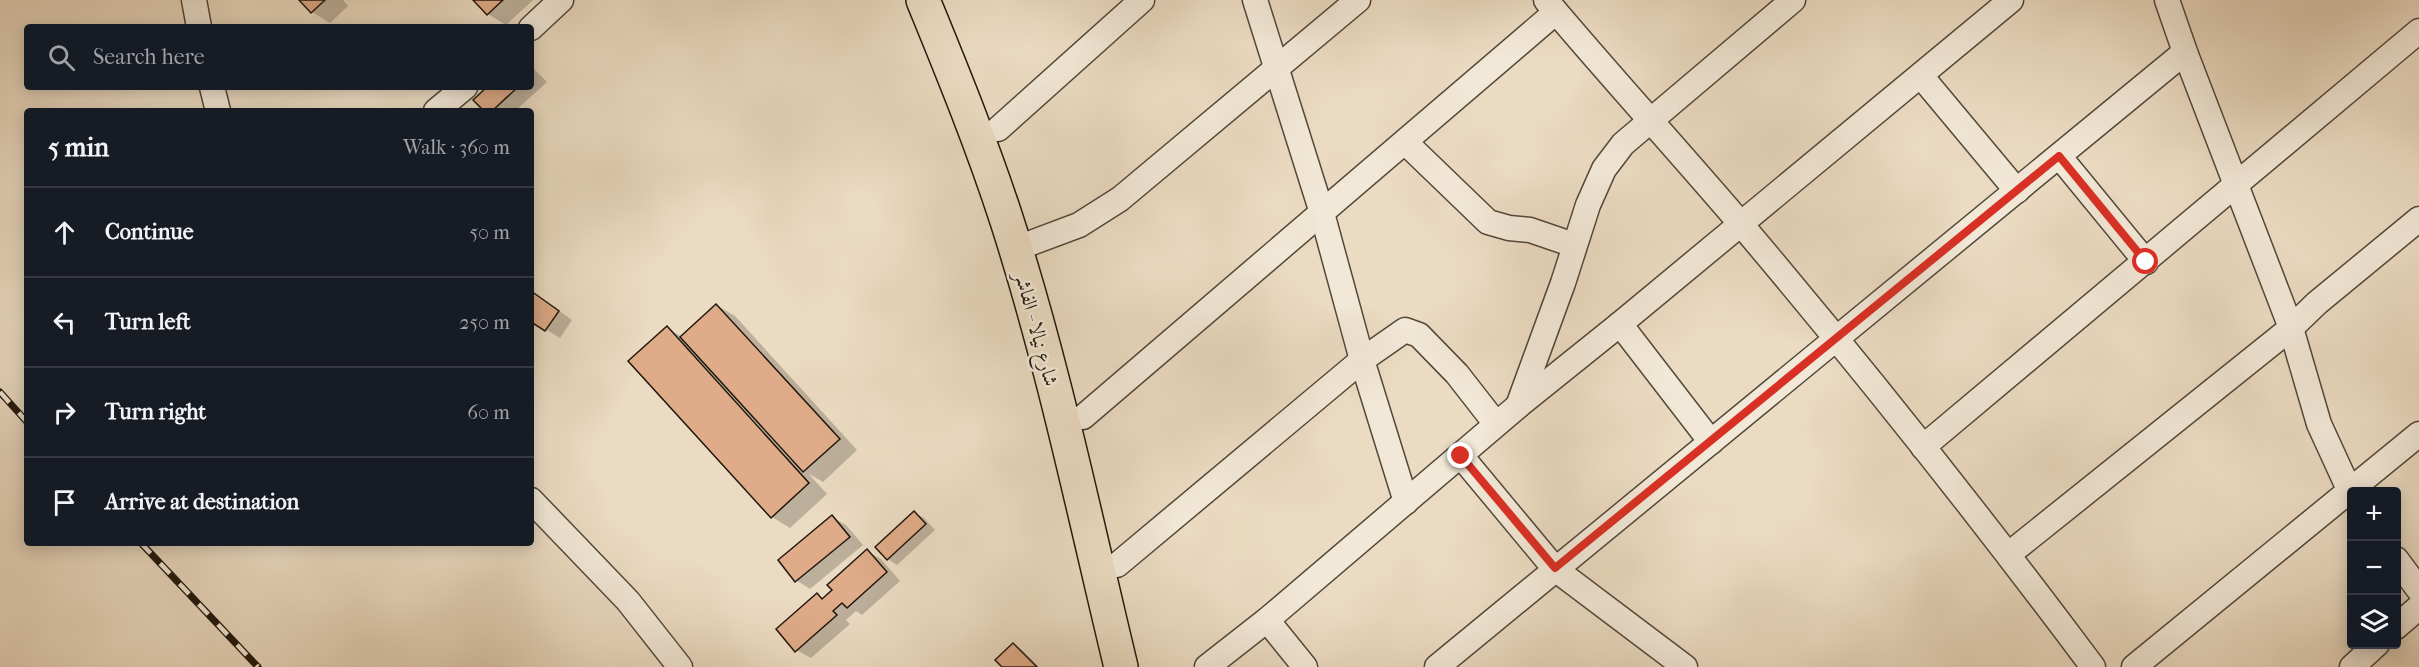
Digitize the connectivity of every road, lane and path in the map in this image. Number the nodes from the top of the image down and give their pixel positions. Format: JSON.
{"nodes":[{"id":1,"x":194,"y":0,"type":"edge"},
{"id":2,"x":561,"y":0,"type":"edge"},
{"id":3,"x":923,"y":0,"type":"edge"},
{"id":4,"x":945,"y":0,"type":"edge"},
{"id":5,"x":1142,"y":0,"type":"edge"},
{"id":6,"x":1256,"y":0,"type":"edge"},
{"id":7,"x":1358,"y":0,"type":"edge"},
{"id":8,"x":1793,"y":0,"type":"edge"},
{"id":9,"x":2011,"y":0,"type":"edge"},
{"id":10,"x":2167,"y":0,"type":"edge"},
{"id":11,"x":1551,"y":6,"type":"edge"},
{"id":12,"x":198,"y":24,"type":"edge"},
{"id":13,"x":534,"y":25,"type":"edge"},
{"id":14,"x":2419,"y":31,"type":"edge"},
{"id":15,"x":2185,"y":52,"type":"junction"},
{"id":16,"x":1277,"y":69,"type":"junction"},
{"id":17,"x":1921,"y":76,"type":"junction"},
{"id":18,"x":213,"y":90,"type":"edge"},
{"id":19,"x":461,"y":90,"type":"edge"},
{"id":20,"x":217,"y":108,"type":"edge"},
{"id":21,"x":440,"y":108,"type":"edge"},
{"id":22,"x":1650,"y":122,"type":"junction"},
{"id":23,"x":998,"y":129,"type":"junction"},
{"id":24,"x":1405,"y":142,"type":"junction"},
{"id":25,"x":2059,"y":156,"type":"junction"},
{"id":26,"x":2237,"y":186,"type":"junction"},
{"id":27,"x":2017,"y":190,"type":"junction"},
{"id":28,"x":1322,"y":213,"type":"junction"},
{"id":29,"x":2419,"y":219,"type":"edge"},
{"id":30,"x":1740,"y":224,"type":"junction"},
{"id":31,"x":1574,"y":245,"type":"junction"},
{"id":32,"x":1025,"y":246,"type":"junction"},
{"id":33,"x":2146,"y":262,"type":"junction"},
{"id":34,"x":1620,"y":324,"type":"junction"},
{"id":35,"x":2291,"y":328,"type":"junction"},
{"id":36,"x":1836,"y":340,"type":"junction"},
{"id":37,"x":1362,"y":360,"type":"junction"},
{"id":38,"x":1518,"y":406,"type":"junction"},
{"id":39,"x":1083,"y":417,"type":"junction"},
{"id":40,"x":1496,"y":424,"type":"junction"},
{"id":41,"x":2419,"y":434,"type":"edge"},
{"id":42,"x":1711,"y":442,"type":"junction"},
{"id":43,"x":1923,"y":447,"type":"junction"},
{"id":44,"x":1461,"y":456,"type":"junction"},
{"id":45,"x":2347,"y":487,"type":"edge"},
{"id":46,"x":2358,"y":487,"type":"edge"},
{"id":47,"x":2347,"y":496,"type":"edge"},
{"id":48,"x":1406,"y":502,"type":"junction"},
{"id":49,"x":534,"y":503,"type":"edge"},
{"id":50,"x":2008,"y":555,"type":"junction"},
{"id":51,"x":1118,"y":565,"type":"junction"},
{"id":52,"x":2401,"y":565,"type":"edge"},
{"id":53,"x":1555,"y":568,"type":"junction"},
{"id":54,"x":2419,"y":590,"type":"edge"},
{"id":55,"x":2419,"y":607,"type":"edge"},
{"id":56,"x":1267,"y":620,"type":"junction"},
{"id":57,"x":2401,"y":623,"type":"edge"},
{"id":58,"x":2372,"y":649,"type":"edge"},
{"id":59,"x":1669,"y":663,"type":"edge"},
{"id":60,"x":680,"y":667,"type":"edge"},
{"id":61,"x":1121,"y":667,"type":"edge"},
{"id":62,"x":1140,"y":667,"type":"edge"},
{"id":63,"x":1207,"y":667,"type":"edge"},
{"id":64,"x":1305,"y":667,"type":"edge"},
{"id":65,"x":1437,"y":667,"type":"edge"},
{"id":66,"x":2093,"y":667,"type":"edge"},
{"id":67,"x":2134,"y":667,"type":"edge"},
{"id":68,"x":2352,"y":667,"type":"edge"}],
"edges":[{"from":1,"to":12,"type":"street"},
{"from":2,"to":13,"type":"street"},
{"from":3,"to":32,"type":"highway","name":"شارع نيالا - الفاشر"},
{"from":4,"to":23,"type":"highway","name":"شارع نيالا - الفاشر"},
{"from":5,"to":23,"type":"street"},
{"from":6,"to":16,"type":"street"},
{"from":7,"to":16,"type":"street"},
{"from":8,"to":22,"type":"street"},
{"from":9,"to":17,"type":"street"},
{"from":10,"to":15,"type":"street"},
{"from":11,"to":22,"type":"street"},
{"from":11,"to":24,"type":"street"},
{"from":14,"to":26,"type":"street"},
{"from":15,"to":25,"type":"street"},
{"from":15,"to":26,"type":"street"},
{"from":16,"to":28,"type":"street"},
{"from":16,"to":32,"type":"street"},
{"from":17,"to":27,"type":"street"},
{"from":17,"to":30,"type":"street"},
{"from":18,"to":20,"type":"street"},
{"from":19,"to":21,"type":"street"},
{"from":22,"to":30,"type":"street"},
{"from":22,"to":31,"type":"street"},
{"from":23,"to":32,"type":"highway","name":"شارع نيالا - الفاشر"},
{"from":24,"to":28,"type":"street"},
{"from":24,"to":31,"type":"street"},
{"from":25,"to":27,"type":"street"},
{"from":25,"to":33,"type":"street"},
{"from":26,"to":33,"type":"street"},
{"from":26,"to":35,"type":"street"},
{"from":27,"to":36,"type":"street"},
{"from":28,"to":37,"type":"street"},
{"from":28,"to":39,"type":"street"},
{"from":29,"to":35,"type":"street"},
{"from":30,"to":34,"type":"street"},
{"from":30,"to":36,"type":"street"},
{"from":31,"to":38,"type":"street"},
{"from":32,"to":39,"type":"highway","name":"شارع نيالا - الفاشر"},
{"from":32,"to":61,"type":"highway","name":"شارع نيالا - الفاشر"},
{"from":33,"to":43,"type":"street"},
{"from":34,"to":38,"type":"street"},
{"from":34,"to":42,"type":"street"},
{"from":35,"to":45,"type":"street"},
{"from":35,"to":50,"type":"street"},
{"from":36,"to":42,"type":"street"},
{"from":36,"to":43,"type":"street"},
{"from":37,"to":40,"type":"street"},
{"from":37,"to":48,"type":"street"},
{"from":37,"to":51,"type":"street"},
{"from":38,"to":40,"type":"street"},
{"from":39,"to":51,"type":"highway","name":"شارع نيالا - الفاشر"},
{"from":40,"to":44,"type":"street"},
{"from":41,"to":46,"type":"street"},
{"from":42,"to":53,"type":"street"},
{"from":43,"to":50,"type":"street"},
{"from":44,"to":48,"type":"street"},
{"from":44,"to":53,"type":"street"},
{"from":47,"to":67,"type":"street"},
{"from":48,"to":56,"type":"street"},
{"from":49,"to":60,"type":"street"},
{"from":50,"to":66,"type":"street"},
{"from":51,"to":62,"type":"highway","name":"شارع نيالا - الفاشر"},
{"from":52,"to":54,"type":"street"},
{"from":53,"to":59,"type":"street"},
{"from":53,"to":65,"type":"street"},
{"from":55,"to":57,"type":"street"},
{"from":56,"to":63,"type":"street"},
{"from":56,"to":64,"type":"street"},
{"from":58,"to":68,"type":"street"}]}
